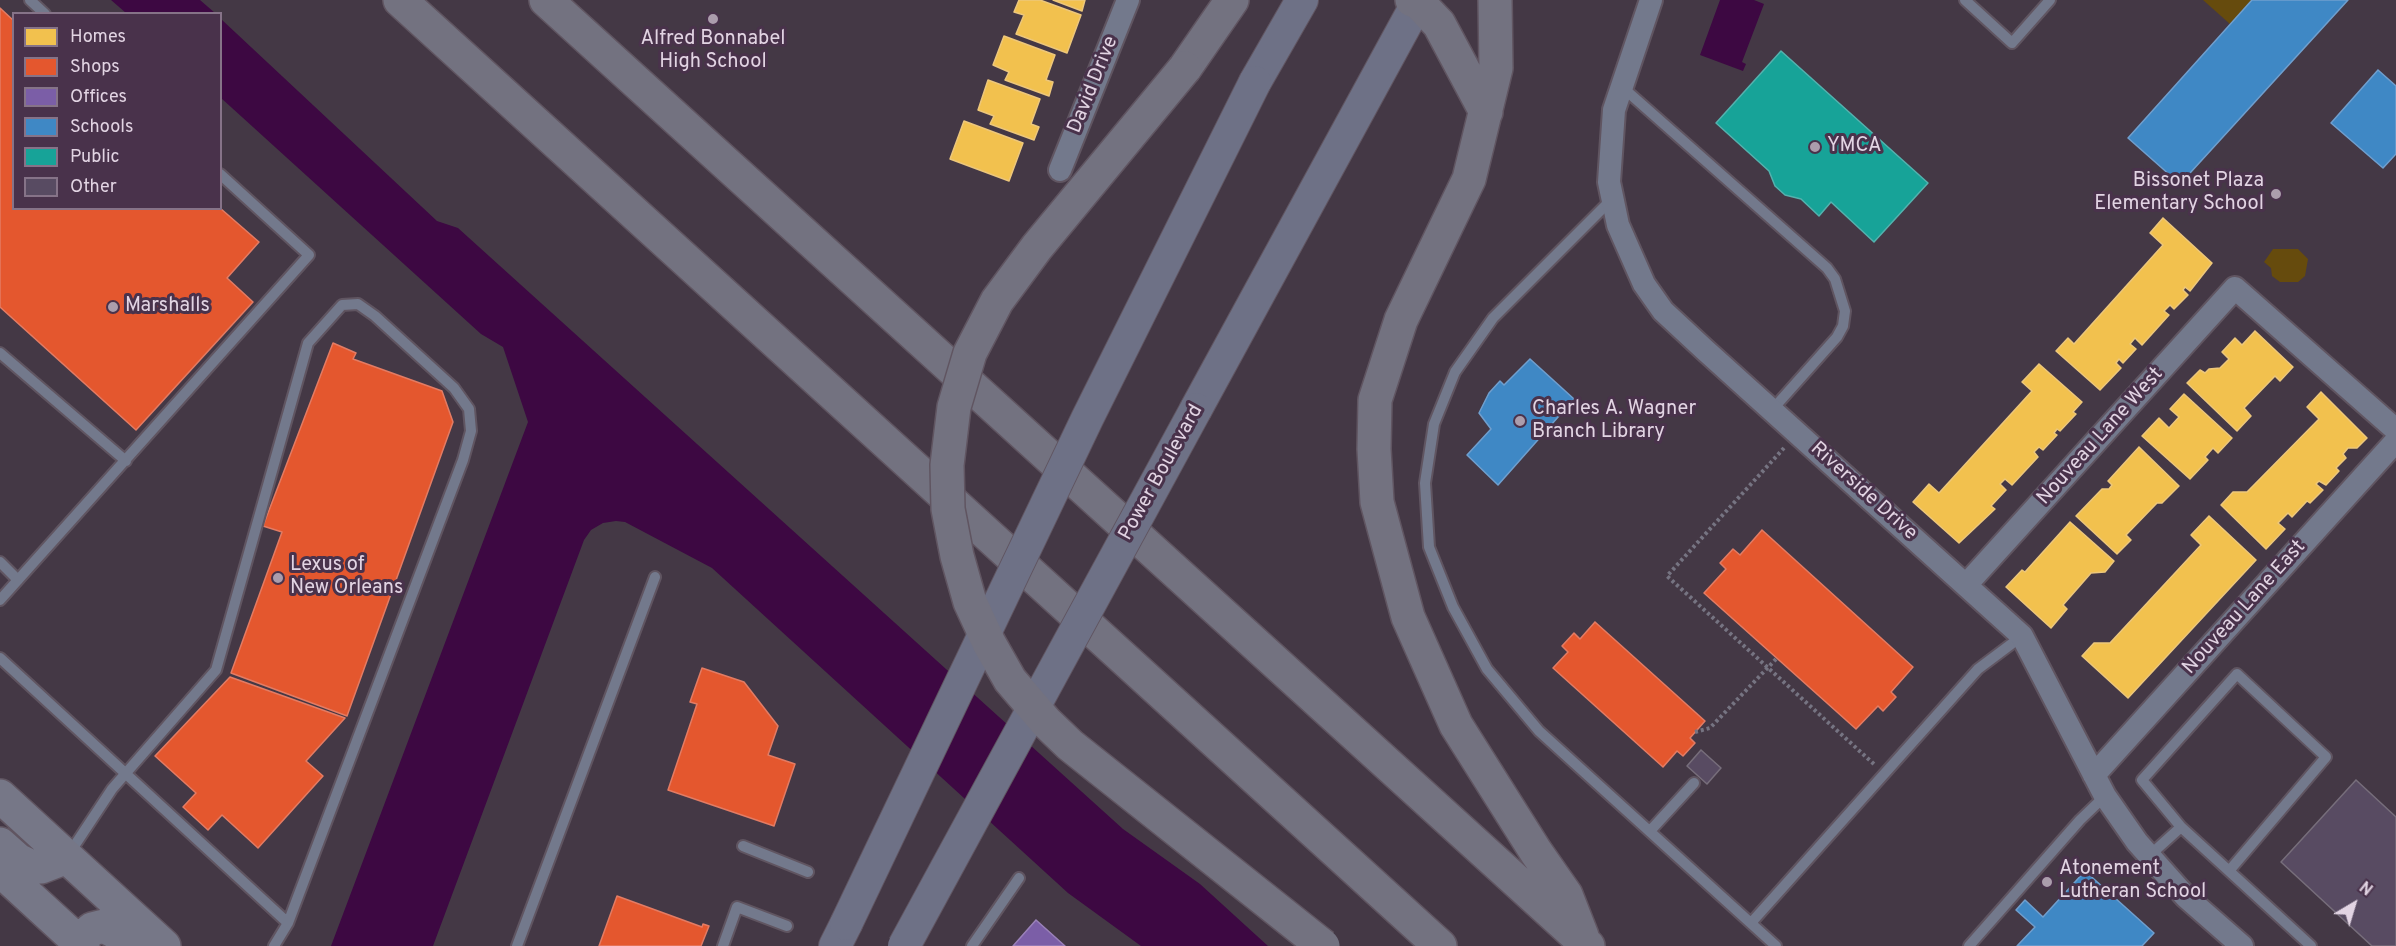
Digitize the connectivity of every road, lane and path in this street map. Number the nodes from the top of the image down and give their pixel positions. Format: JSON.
{"nodes":[{"id":1,"x":30,"y":0,"type":"edge"},
{"id":2,"x":400,"y":0,"type":"edge"},
{"id":3,"x":546,"y":0,"type":"edge"},
{"id":4,"x":1128,"y":0,"type":"edge"},
{"id":5,"x":1232,"y":0,"type":"edge"},
{"id":6,"x":1302,"y":0,"type":"edge"},
{"id":7,"x":1494,"y":0,"type":"edge"},
{"id":8,"x":1651,"y":0,"type":"edge"},
{"id":9,"x":1965,"y":0,"type":"edge"},
{"id":10,"x":2050,"y":0,"type":"edge"},
{"id":11,"x":1417,"y":1,"type":"edge"},
{"id":12,"x":43,"y":12,"type":"edge"},
{"id":13,"x":1621,"y":86,"type":"junction"},
{"id":14,"x":1486,"y":112,"type":"junction"},
{"id":15,"x":1060,"y":170,"type":"dead end"},
{"id":16,"x":222,"y":176,"type":"edge"},
{"id":17,"x":1612,"y":199,"type":"junction"},
{"id":18,"x":0,"y":353,"type":"edge"},
{"id":19,"x":1772,"y":410,"type":"junction"},
{"id":20,"x":2396,"y":430,"type":"edge"},
{"id":21,"x":2396,"y":441,"type":"edge"},
{"id":22,"x":1785,"y":447,"type":"dead end"},
{"id":23,"x":126,"y":461,"type":"junction"},
{"id":24,"x":0,"y":562,"type":"edge"},
{"id":25,"x":655,"y":577,"type":"dead end"},
{"id":26,"x":18,"y":580,"type":"junction"},
{"id":27,"x":1966,"y":585,"type":"junction"},
{"id":28,"x":0,"y":600,"type":"edge"},
{"id":29,"x":2022,"y":636,"type":"junction"},
{"id":30,"x":0,"y":658,"type":"edge"},
{"id":31,"x":1777,"y":658,"type":"dead end"},
{"id":32,"x":1766,"y":667,"type":"junction"},
{"id":33,"x":1695,"y":732,"type":"dead end"},
{"id":34,"x":125,"y":773,"type":"junction"},
{"id":35,"x":1885,"y":773,"type":"junction"},
{"id":36,"x":2094,"y":775,"type":"junction"},
{"id":37,"x":1694,"y":783,"type":"dead end"},
{"id":38,"x":0,"y":796,"type":"edge"},
{"id":39,"x":2105,"y":796,"type":"junction"},
{"id":40,"x":2181,"y":827,"type":"junction"},
{"id":41,"x":1650,"y":831,"type":"junction"},
{"id":42,"x":0,"y":844,"type":"edge"},
{"id":43,"x":743,"y":846,"type":"dead end"},
{"id":44,"x":2149,"y":856,"type":"junction"},
{"id":45,"x":67,"y":857,"type":"junction"},
{"id":46,"x":0,"y":870,"type":"edge"},
{"id":47,"x":2229,"y":871,"type":"junction"},
{"id":48,"x":808,"y":872,"type":"dead end"},
{"id":49,"x":1019,"y":878,"type":"dead end"},
{"id":50,"x":288,"y":923,"type":"junction"},
{"id":51,"x":1750,"y":923,"type":"junction"},
{"id":52,"x":787,"y":926,"type":"dead end"},
{"id":53,"x":841,"y":935,"type":"edge"},
{"id":54,"x":1586,"y":944,"type":"edge"},
{"id":55,"x":79,"y":945,"type":"edge"},
{"id":56,"x":141,"y":946,"type":"edge"},
{"id":57,"x":164,"y":946,"type":"edge"},
{"id":58,"x":274,"y":946,"type":"edge"},
{"id":59,"x":517,"y":946,"type":"edge"},
{"id":60,"x":723,"y":946,"type":"edge"},
{"id":61,"x":904,"y":946,"type":"edge"},
{"id":62,"x":972,"y":946,"type":"edge"},
{"id":63,"x":1323,"y":946,"type":"edge"},
{"id":64,"x":1440,"y":946,"type":"edge"},
{"id":65,"x":1776,"y":946,"type":"edge"},
{"id":66,"x":1969,"y":946,"type":"edge"},
{"id":67,"x":2242,"y":946,"type":"edge"},
{"id":68,"x":2311,"y":946,"type":"edge"}],
"edges":[{"from":1,"to":12,"type":"lane"},
{"from":2,"to":64,"type":"highway"},
{"from":3,"to":54,"type":"highway"},
{"from":4,"to":15,"type":"street","name":"David Drive"},
{"from":5,"to":63,"type":"highway","bridge":true},
{"from":6,"to":53,"type":"main road","bridge":true},
{"from":7,"to":14,"type":"highway"},
{"from":8,"to":13,"type":"street","name":"Riverside Drive"},
{"from":9,"to":10,"type":"lane"},
{"from":11,"to":14,"type":"highway"},
{"from":11,"to":61,"type":"main road","name":"Power Boulevard","bridge":true},
{"from":13,"to":17,"type":"street","name":"Riverside Drive"},
{"from":13,"to":19,"type":"lane"},
{"from":14,"to":54,"type":"highway"},
{"from":16,"to":23,"type":"lane"},
{"from":17,"to":19,"type":"street","name":"Riverside Drive"},
{"from":17,"to":41,"type":"lane"},
{"from":18,"to":23,"type":"lane"},
{"from":19,"to":27,"type":"street","name":"Riverside Drive"},
{"from":20,"to":27,"type":"street","name":"Nouveau Lane West"},
{"from":21,"to":36,"type":"street","name":"Nouveau Lane East"},
{"from":22,"to":32,"type":"path"},
{"from":23,"to":26,"type":"lane"},
{"from":24,"to":26,"type":"lane"},
{"from":25,"to":59,"type":"lane"},
{"from":26,"to":28,"type":"lane"},
{"from":27,"to":29,"type":"street","name":"Riverside Drive"},
{"from":29,"to":35,"type":"lane"},
{"from":29,"to":36,"type":"street","name":"Riverside Drive"},
{"from":30,"to":34,"type":"lane"},
{"from":31,"to":32,"type":"path"},
{"from":32,"to":33,"type":"path"},
{"from":32,"to":35,"type":"path"},
{"from":34,"to":45,"type":"lane"},
{"from":34,"to":50,"type":"lane"},
{"from":34,"to":50,"type":"lane"},
{"from":35,"to":51,"type":"lane"},
{"from":36,"to":39,"type":"street","name":"Riverside Drive"},
{"from":37,"to":41,"type":"lane"},
{"from":38,"to":45,"type":"main road"},
{"from":39,"to":44,"type":"street","name":"Riverside Drive"},
{"from":39,"to":66,"type":"lane"},
{"from":40,"to":44,"type":"lane"},
{"from":40,"to":47,"type":"lane"},
{"from":40,"to":47,"type":"lane"},
{"from":41,"to":51,"type":"lane"},
{"from":42,"to":45,"type":"main road"},
{"from":43,"to":48,"type":"lane"},
{"from":44,"to":67,"type":"street","name":"Riverside Drive"},
{"from":45,"to":57,"type":"main road"},
{"from":46,"to":55,"type":"main road"},
{"from":47,"to":68,"type":"lane"},
{"from":49,"to":62,"type":"lane"},
{"from":50,"to":58,"type":"lane"},
{"from":51,"to":65,"type":"lane"},
{"from":52,"to":60,"type":"lane"},
{"from":55,"to":56,"type":"main road"}]}
